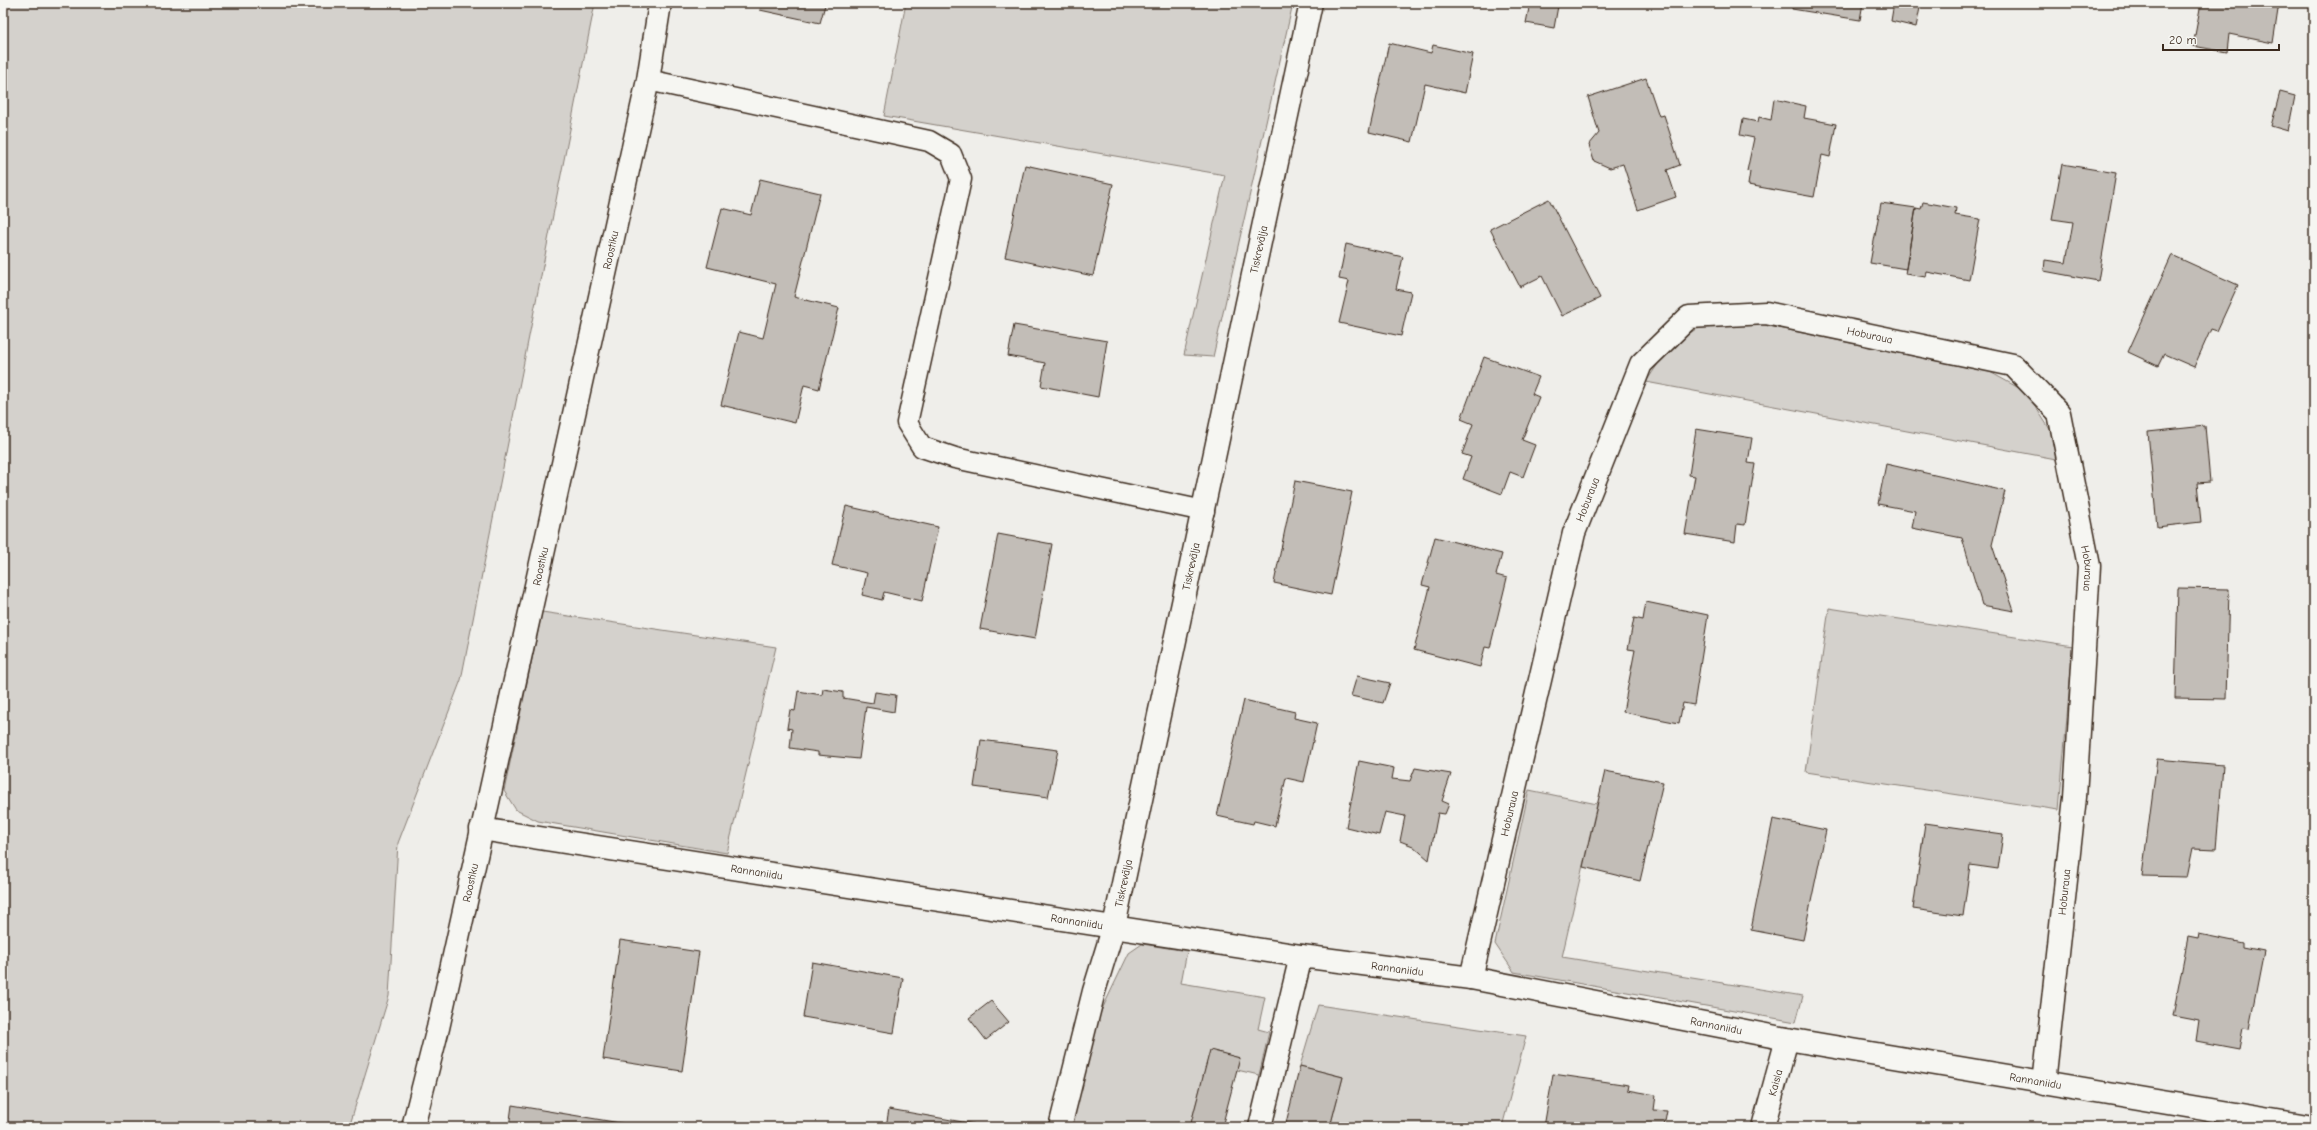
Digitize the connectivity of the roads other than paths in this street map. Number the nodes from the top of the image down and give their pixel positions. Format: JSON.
{"nodes":[{"id":1,"x":660,"y":3,"type":"edge"},
{"id":2,"x":1311,"y":3,"type":"edge"},
{"id":3,"x":648,"y":80,"type":"junction"},
{"id":4,"x":1204,"y":511,"type":"junction"},
{"id":5,"x":481,"y":829,"type":"junction"},
{"id":6,"x":1114,"y":926,"type":"junction"},
{"id":7,"x":1301,"y":956,"type":"junction"},
{"id":8,"x":1471,"y":978,"type":"junction"},
{"id":9,"x":1787,"y":1039,"type":"junction"},
{"id":10,"x":2044,"y":1083,"type":"junction"},
{"id":11,"x":413,"y":1127,"type":"edge"},
{"id":12,"x":1060,"y":1127,"type":"edge"},
{"id":13,"x":1260,"y":1127,"type":"edge"},
{"id":14,"x":1763,"y":1127,"type":"edge"},
{"id":15,"x":2311,"y":1127,"type":"edge"}],
"edges":[{"from":1,"to":3,"type":"street","name":"Roostiku"},
{"from":2,"to":4,"type":"street","name":"Tiskrevälja"},
{"from":3,"to":4,"type":"lane"},
{"from":3,"to":5,"type":"street","name":"Roostiku"},
{"from":4,"to":6,"type":"street","name":"Tiskrevälja"},
{"from":5,"to":6,"type":"street","name":"Rannaniidu"},
{"from":5,"to":11,"type":"street","name":"Roostiku"},
{"from":6,"to":7,"type":"street","name":"Rannaniidu"},
{"from":6,"to":12,"type":"street","name":"Tiskrevälja"},
{"from":7,"to":8,"type":"street","name":"Rannaniidu"},
{"from":7,"to":13,"type":"street"},
{"from":8,"to":9,"type":"street","name":"Rannaniidu"},
{"from":8,"to":10,"type":"street","name":"Hoburaua"},
{"from":9,"to":10,"type":"street","name":"Rannaniidu"},
{"from":9,"to":14,"type":"street","name":"Kaisla"},
{"from":10,"to":15,"type":"street","name":"Rannaniidu"}]}
